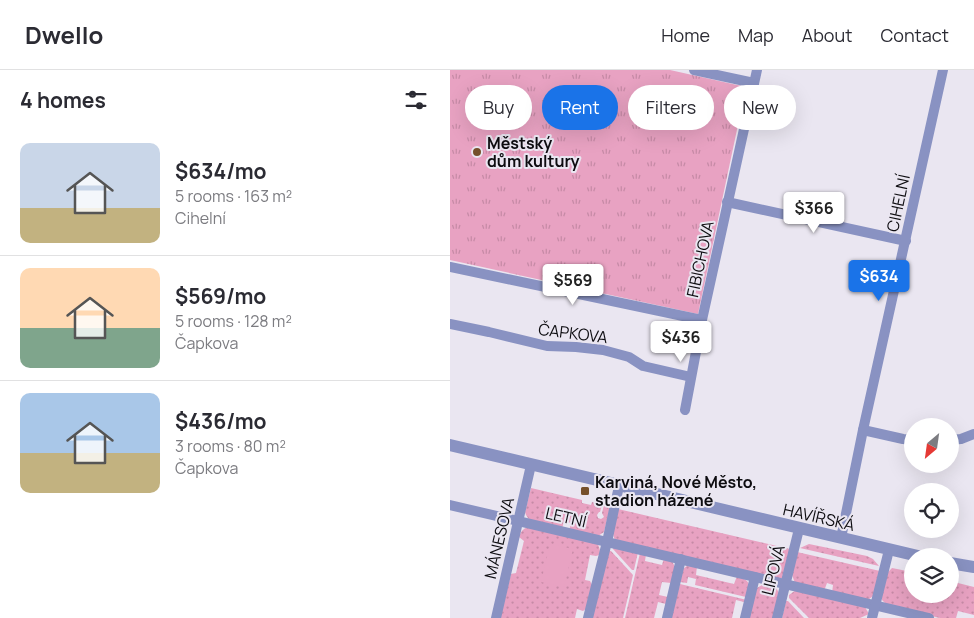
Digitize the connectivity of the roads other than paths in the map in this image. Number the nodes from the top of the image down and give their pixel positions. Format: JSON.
{"nodes":[{"id":1,"x":694,"y":70,"type":"edge"},
{"id":2,"x":757,"y":70,"type":"edge"},
{"id":3,"x":943,"y":70,"type":"edge"},
{"id":4,"x":754,"y":83,"type":"junction"},
{"id":5,"x":727,"y":202,"type":"junction"},
{"id":6,"x":906,"y":241,"type":"junction"},
{"id":7,"x":450,"y":267,"type":"edge"},
{"id":8,"x":702,"y":320,"type":"junction"},
{"id":9,"x":450,"y":324,"type":"edge"},
{"id":10,"x":691,"y":377,"type":"junction"},
{"id":11,"x":685,"y":410,"type":"dead end"},
{"id":12,"x":863,"y":430,"type":"junction"},
{"id":13,"x":974,"y":434,"type":"edge"},
{"id":14,"x":904,"y":439,"type":"edge"},
{"id":15,"x":959,"y":439,"type":"edge"},
{"id":16,"x":450,"y":445,"type":"edge"},
{"id":17,"x":531,"y":465,"type":"junction"},
{"id":18,"x":619,"y":486,"type":"junction"},
{"id":19,"x":450,"y":505,"type":"edge"},
{"id":20,"x":518,"y":521,"type":"junction"},
{"id":21,"x":799,"y":529,"type":"junction"},
{"id":22,"x":841,"y":538,"type":"junction"},
{"id":23,"x":607,"y":542,"type":"junction"},
{"id":24,"x":889,"y":550,"type":"junction"},
{"id":25,"x":904,"y":553,"type":"edge"},
{"id":26,"x":681,"y":559,"type":"junction"},
{"id":27,"x":959,"y":564,"type":"edge"},
{"id":28,"x":974,"y":567,"type":"edge"},
{"id":29,"x":755,"y":577,"type":"junction"},
{"id":30,"x":785,"y":584,"type":"junction"},
{"id":31,"x":875,"y":605,"type":"junction"},
{"id":32,"x":496,"y":618,"type":"edge"},
{"id":33,"x":588,"y":618,"type":"edge"},
{"id":34,"x":667,"y":618,"type":"edge"},
{"id":35,"x":745,"y":618,"type":"edge"},
{"id":36,"x":777,"y":618,"type":"edge"},
{"id":37,"x":872,"y":618,"type":"edge"},
{"id":38,"x":929,"y":618,"type":"edge"}],
"edges":[{"from":1,"to":4,"type":"street"},
{"from":2,"to":4,"type":"street","name":"FIBICHOVA"},
{"from":3,"to":6,"type":"street","name":"CIHELNÍ"},
{"from":4,"to":5,"type":"street","name":"FIBICHOVA"},
{"from":5,"to":6,"type":"street","name":"FIBICHOVA"},
{"from":5,"to":8,"type":"street","name":"FIBICHOVA"},
{"from":6,"to":12,"type":"street","name":"CIHELNÍ"},
{"from":7,"to":8,"type":"street"},
{"from":8,"to":10,"type":"street","name":"FIBICHOVA"},
{"from":9,"to":10,"type":"street","name":"ČAPKOVA"},
{"from":10,"to":11,"type":"street","name":"FIBICHOVA"},
{"from":12,"to":14,"type":"street"},
{"from":12,"to":22,"type":"street","name":"CIHELNÍ"},
{"from":13,"to":15,"type":"street"},
{"from":16,"to":17,"type":"street","name":"HAVÍŘSKÁ"},
{"from":17,"to":18,"type":"street","name":"HAVÍŘSKÁ"},
{"from":17,"to":20,"type":"street","name":"MÁNESOVA"},
{"from":18,"to":21,"type":"street","name":"HAVÍŘSKÁ"},
{"from":18,"to":23,"type":"street"},
{"from":19,"to":20,"type":"street","name":"LETNÍ"},
{"from":20,"to":23,"type":"street","name":"LETNÍ"},
{"from":20,"to":32,"type":"street","name":"MÁNESOVA"},
{"from":21,"to":22,"type":"street","name":"HAVÍŘSKÁ"},
{"from":21,"to":30,"type":"street","name":"LIPOVÁ"},
{"from":22,"to":24,"type":"street","name":"HAVÍŘSKÁ"},
{"from":23,"to":26,"type":"street","name":"LETNÍ"},
{"from":23,"to":33,"type":"street"},
{"from":24,"to":25,"type":"street","name":"HAVÍŘSKÁ"},
{"from":24,"to":31,"type":"street"},
{"from":26,"to":29,"type":"street","name":"LETNÍ"},
{"from":26,"to":34,"type":"street"},
{"from":27,"to":28,"type":"street"},
{"from":29,"to":30,"type":"street","name":"LETNÍ"},
{"from":29,"to":35,"type":"street","name":"LIPOVÁ"},
{"from":30,"to":31,"type":"street","name":"LETNÍ"},
{"from":30,"to":36,"type":"street","name":"LIPOVÁ"},
{"from":31,"to":37,"type":"street"},
{"from":31,"to":38,"type":"street","name":"LETNÍ"}]}
